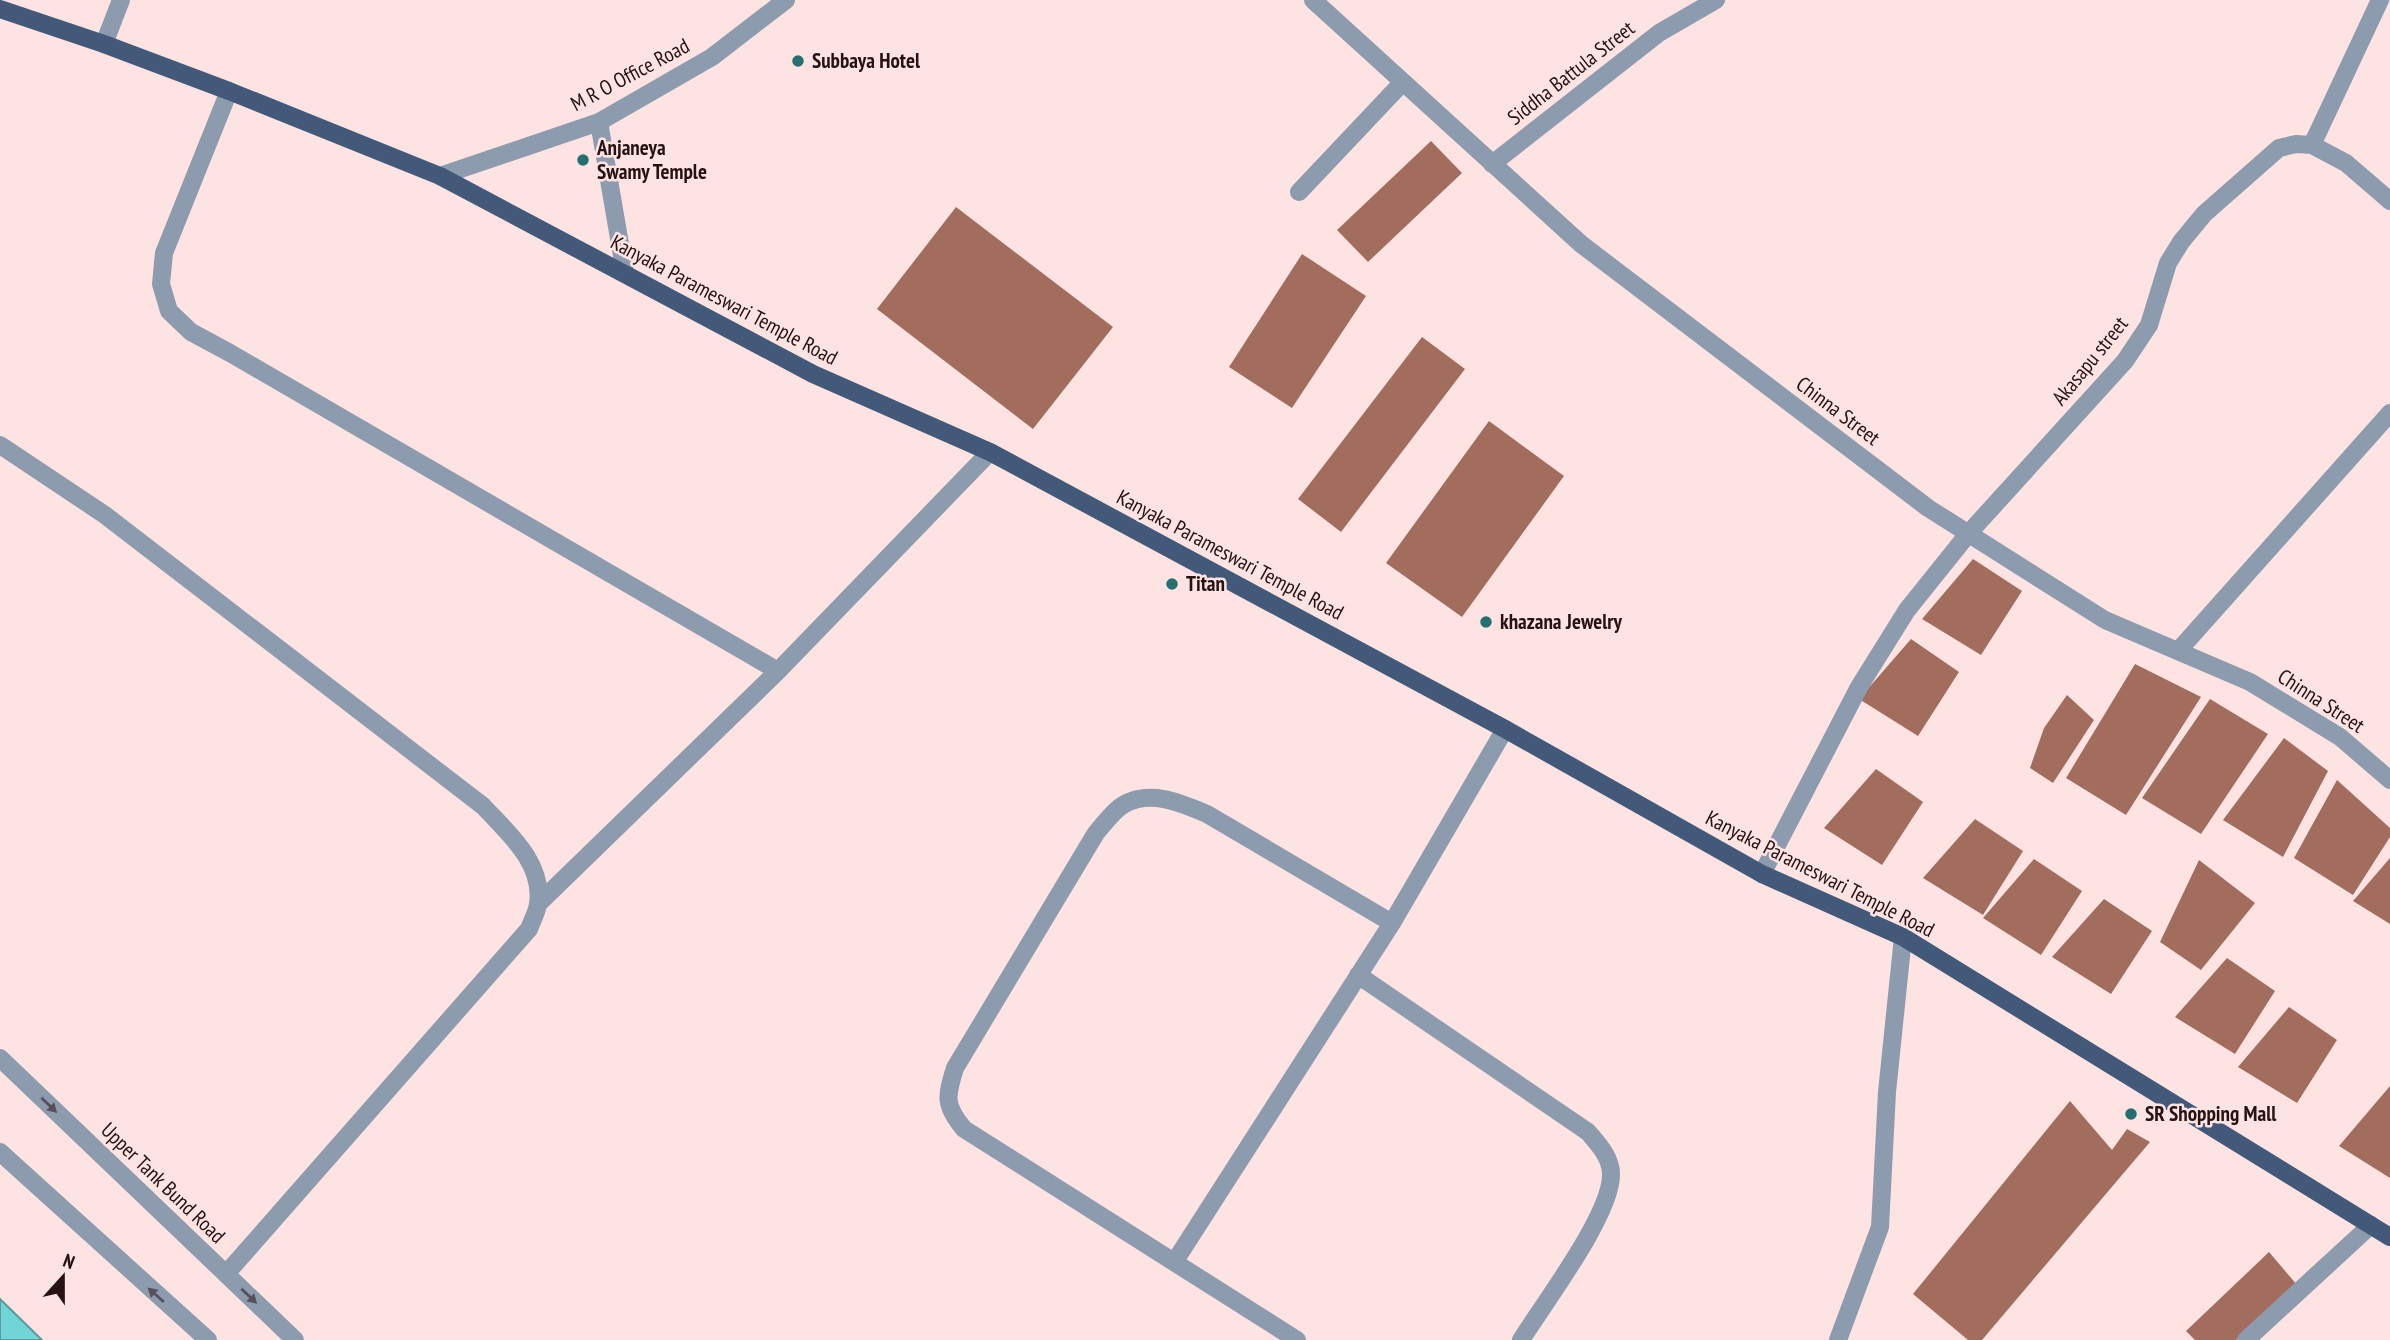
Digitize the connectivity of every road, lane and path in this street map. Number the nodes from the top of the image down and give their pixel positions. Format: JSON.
{"nodes":[{"id":1,"x":121,"y":0,"type":"edge"},
{"id":2,"x":786,"y":0,"type":"edge"},
{"id":3,"x":1313,"y":0,"type":"edge"},
{"id":4,"x":1716,"y":0,"type":"edge"},
{"id":5,"x":2379,"y":0,"type":"edge"},
{"id":6,"x":0,"y":9,"type":"edge"},
{"id":7,"x":104,"y":44,"type":"junction"},
{"id":8,"x":1402,"y":83,"type":"junction"},
{"id":9,"x":229,"y":91,"type":"junction"},
{"id":10,"x":599,"y":122,"type":"junction"},
{"id":11,"x":2312,"y":145,"type":"junction"},
{"id":12,"x":1492,"y":164,"type":"junction"},
{"id":13,"x":440,"y":176,"type":"junction"},
{"id":14,"x":1299,"y":192,"type":"dead end"},
{"id":15,"x":2390,"y":201,"type":"edge"},
{"id":16,"x":625,"y":273,"type":"junction"},
{"id":17,"x":2390,"y":412,"type":"edge"},
{"id":18,"x":0,"y":444,"type":"edge"},
{"id":19,"x":990,"y":452,"type":"junction"},
{"id":20,"x":1968,"y":534,"type":"junction"},
{"id":21,"x":2178,"y":651,"type":"junction"},
{"id":22,"x":778,"y":671,"type":"junction"},
{"id":23,"x":1505,"y":729,"type":"junction"},
{"id":24,"x":2390,"y":780,"type":"edge"},
{"id":25,"x":1762,"y":874,"type":"junction"},
{"id":26,"x":538,"y":904,"type":"junction"},
{"id":27,"x":1392,"y":923,"type":"junction"},
{"id":28,"x":1903,"y":937,"type":"junction"},
{"id":29,"x":1358,"y":975,"type":"junction"},
{"id":30,"x":0,"y":1058,"type":"edge"},
{"id":31,"x":0,"y":1152,"type":"edge"},
{"id":32,"x":2371,"y":1225,"type":"junction"},
{"id":33,"x":2390,"y":1237,"type":"edge"},
{"id":34,"x":1175,"y":1261,"type":"junction"},
{"id":35,"x":226,"y":1274,"type":"junction"},
{"id":36,"x":208,"y":1340,"type":"edge"},
{"id":37,"x":295,"y":1340,"type":"edge"},
{"id":38,"x":1297,"y":1340,"type":"edge"},
{"id":39,"x":1521,"y":1340,"type":"edge"},
{"id":40,"x":1838,"y":1340,"type":"edge"},
{"id":41,"x":2246,"y":1340,"type":"edge"}],
"edges":[{"from":1,"to":7,"type":"street"},
{"from":2,"to":10,"type":"street","name":"M R O Office Road"},
{"from":3,"to":8,"type":"street","name":"Chinna Street"},
{"from":4,"to":12,"type":"street","name":"Siddha Battula Street"},
{"from":5,"to":11,"type":"street"},
{"from":6,"to":7,"type":"main road","name":"Kanyaka Parameswari Temple Road"},
{"from":7,"to":9,"type":"main road","name":"Kanyaka Parameswari Temple Road"},
{"from":8,"to":12,"type":"street","name":"Chinna Street"},
{"from":8,"to":14,"type":"street"},
{"from":9,"to":13,"type":"main road","name":"Kanyaka Parameswari Temple Road"},
{"from":9,"to":22,"type":"street"},
{"from":10,"to":13,"type":"street","name":"M R O Office Road"},
{"from":10,"to":16,"type":"street"},
{"from":11,"to":15,"type":"street"},
{"from":11,"to":20,"type":"street","name":"Akasapu street"},
{"from":12,"to":20,"type":"street","name":"Chinna Street"},
{"from":13,"to":16,"type":"main road","name":"Kanyaka Parameswari Temple Road"},
{"from":16,"to":19,"type":"main road","name":"Kanyaka Parameswari Temple Road"},
{"from":17,"to":21,"type":"street"},
{"from":18,"to":26,"type":"street"},
{"from":19,"to":22,"type":"street"},
{"from":19,"to":23,"type":"main road","name":"Kanyaka Parameswari Temple Road"},
{"from":20,"to":21,"type":"street","name":"Chinna Street"},
{"from":20,"to":25,"type":"street","name":"Akasapu street"},
{"from":21,"to":24,"type":"street","name":"Chinna Street"},
{"from":22,"to":26,"type":"street"},
{"from":23,"to":25,"type":"main road","name":"Kanyaka Parameswari Temple Road"},
{"from":23,"to":27,"type":"street"},
{"from":25,"to":28,"type":"main road","name":"Kanyaka Parameswari Temple Road"},
{"from":26,"to":35,"type":"street"},
{"from":27,"to":29,"type":"street"},
{"from":27,"to":34,"type":"street"},
{"from":28,"to":32,"type":"main road","name":"Kanyaka Parameswari Temple Road"},
{"from":28,"to":40,"type":"street"},
{"from":29,"to":34,"type":"street"},
{"from":29,"to":39,"type":"street"},
{"from":30,"to":35,"type":"street","name":"Upper Tank Bund Road","one_way":true},
{"from":36,"to":31,"type":"street","one_way":true},
{"from":32,"to":33,"type":"main road","name":"Kanyaka Parameswari Temple Road"},
{"from":32,"to":41,"type":"street"},
{"from":34,"to":38,"type":"street"},
{"from":35,"to":37,"type":"street","name":"Upper Tank Bund Road","one_way":true}]}
